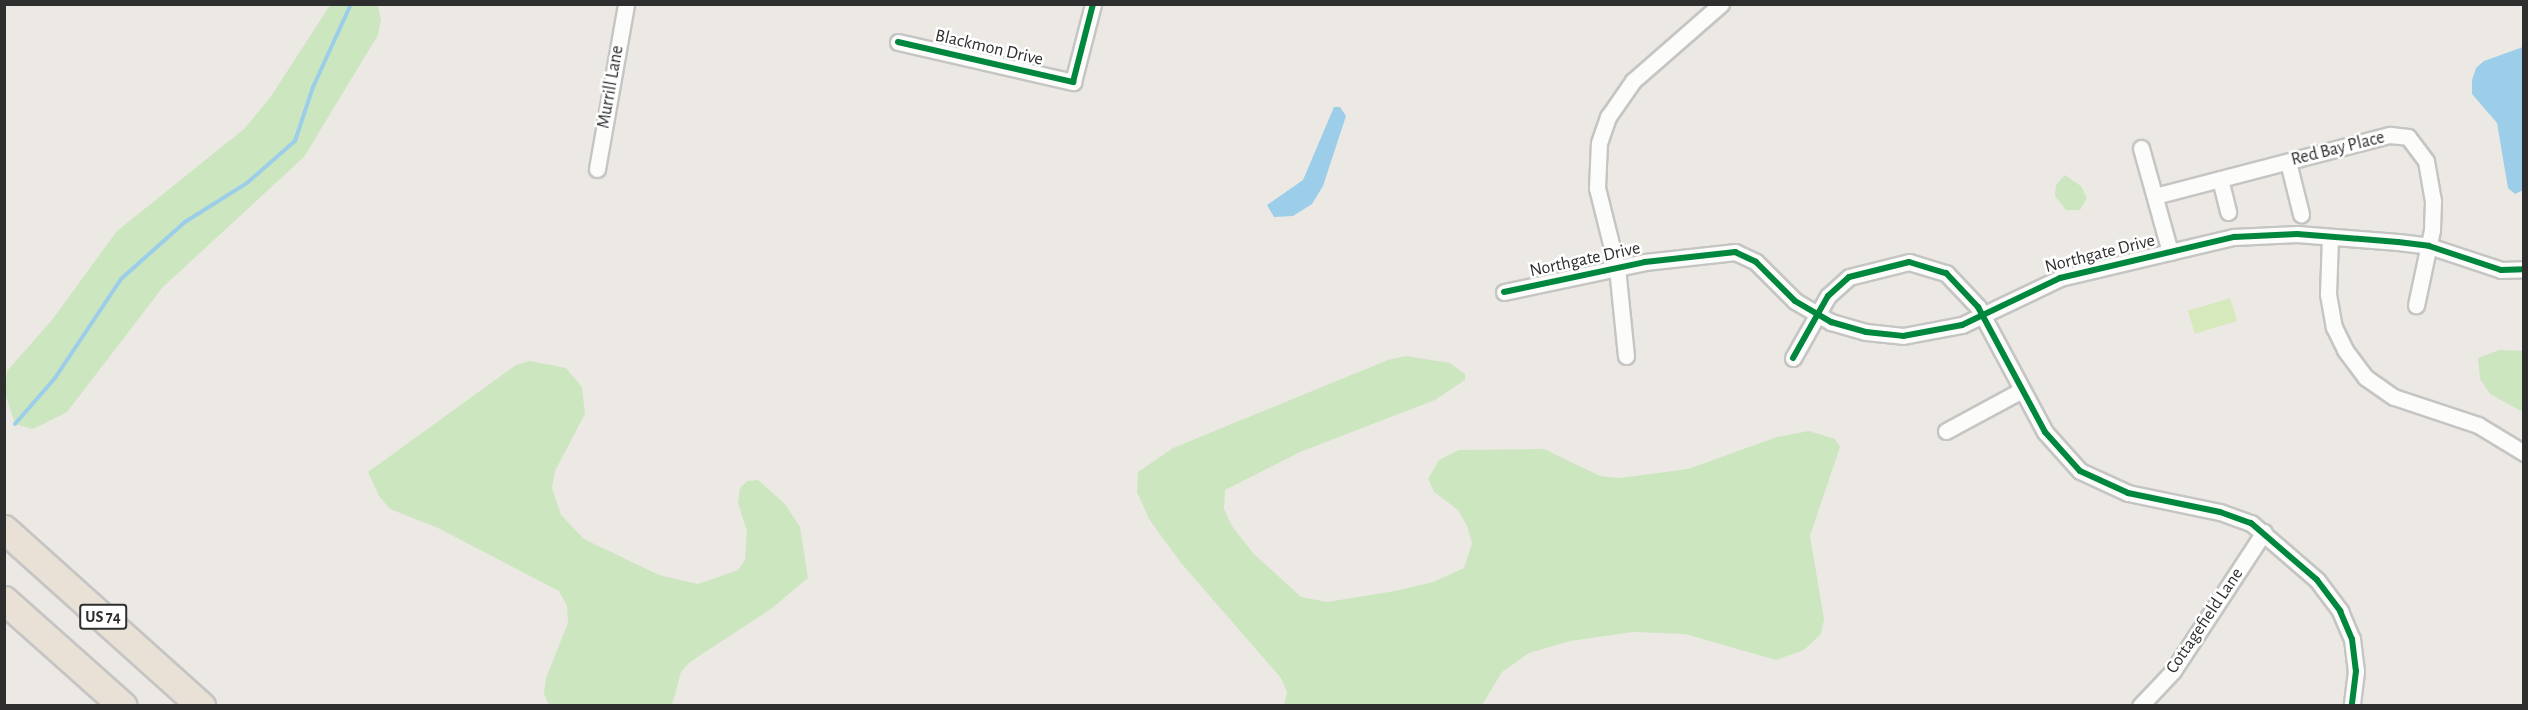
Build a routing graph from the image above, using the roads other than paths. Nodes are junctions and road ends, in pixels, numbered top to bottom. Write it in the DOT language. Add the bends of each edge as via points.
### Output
graph roads {
  1 [pos="626,4"];
  2 [pos="1093,4"];
  3 [pos="1721,4"];
  4 [pos="898,42"];
  5 [pos="2141,148"];
  6 [pos="2288,162"];
  7 [pos="597,169"];
  8 [pos="2220,179"];
  9 [pos="2155,196"];
  10 [pos="2228,212"];
  11 [pos="2301,214"];
  12 [pos="2330,237"];
  13 [pos="2429,246"];
  14 [pos="2170,252"];
  15 [pos="1617,268"];
  16 [pos="2523,269"];
  17 [pos="1504,292"];
  18 [pos="2416,305"];
  19 [pos="1817,315"];
  20 [pos="1983,316"];
  21 [pos="1626,356"];
  22 [pos="1793,358"];
  23 [pos="2022,390"];
  24 [pos="1946,431"];
  25 [pos="2523,453"];
  26 [pos="4,529"];
  27 [pos="2264,532"];
  28 [pos="4,600"];
  29 [pos="123,705"];
  30 [pos="201,705"];
  31 [pos="2140,705"];
  32 [pos="2352,705"];
  1 -- 7 [label="street, Murrill Lane"];
  2 -- 4 [label="street, Blackmon Drive" via="1073,82"];
  3 -- 15 [label="street" via="1633,81 1608,117 1599,143 1597,188"];
  5 -- 9 [label="street"];
  6 -- 8 [label="street, Red Bay Place"];
  6 -- 11 [label="street"];
  6 -- 13 [label="street, Red Bay Place" via="2390,135 2408,137 2421,151 2431,180 2434,213"];
  8 -- 9 [label="street, Red Bay Place"];
  8 -- 10 [label="street"];
  9 -- 14 [label="street"];
  12 -- 13 [label="street, Northgate Drive"];
  12 -- 14 [label="street, Northgate Drive" via="2256,235"];
  12 -- 25 [label="street" via="2328,294 2334,327 2345,351 2365,377 2394,398 2478,426"];
  13 -- 16 [label="street, Northgate Drive" via="2501,270"];
  13 -- 18 [label="street, Red Bay Place"];
  14 -- 20 [label="street, Northgate Drive" via="2046,282"];
  15 -- 17 [label="street, Northgate Drive"];
  15 -- 19 [label="street, Northgate Drive" via="1735,252 1756,262 1783,292"];
  15 -- 21 [label="street"];
  19 -- 20 [label="street, Northgate Drive" via="1848,328 1903,336 1943,331"];
  19 -- 20 [label="street" via="1828,296 1849,277 1909,262 1935,267 1954,279"];
  19 -- 22 [label="street"];
  20 -- 23 [label="street"];
  23 -- 24 [label="street"];
  23 -- 27 [label="street" via="2055,446 2095,481 2128,493 2220,512"];
  26 -- 30 [label="highway, US 74"];
  27 -- 31 [label="street, Cottagefield Lane" via="2173,671"];
  27 -- 32 [label="street" via="2317,580 2343,618 2355,656"];
  28 -- 29 [label="highway"];
}
